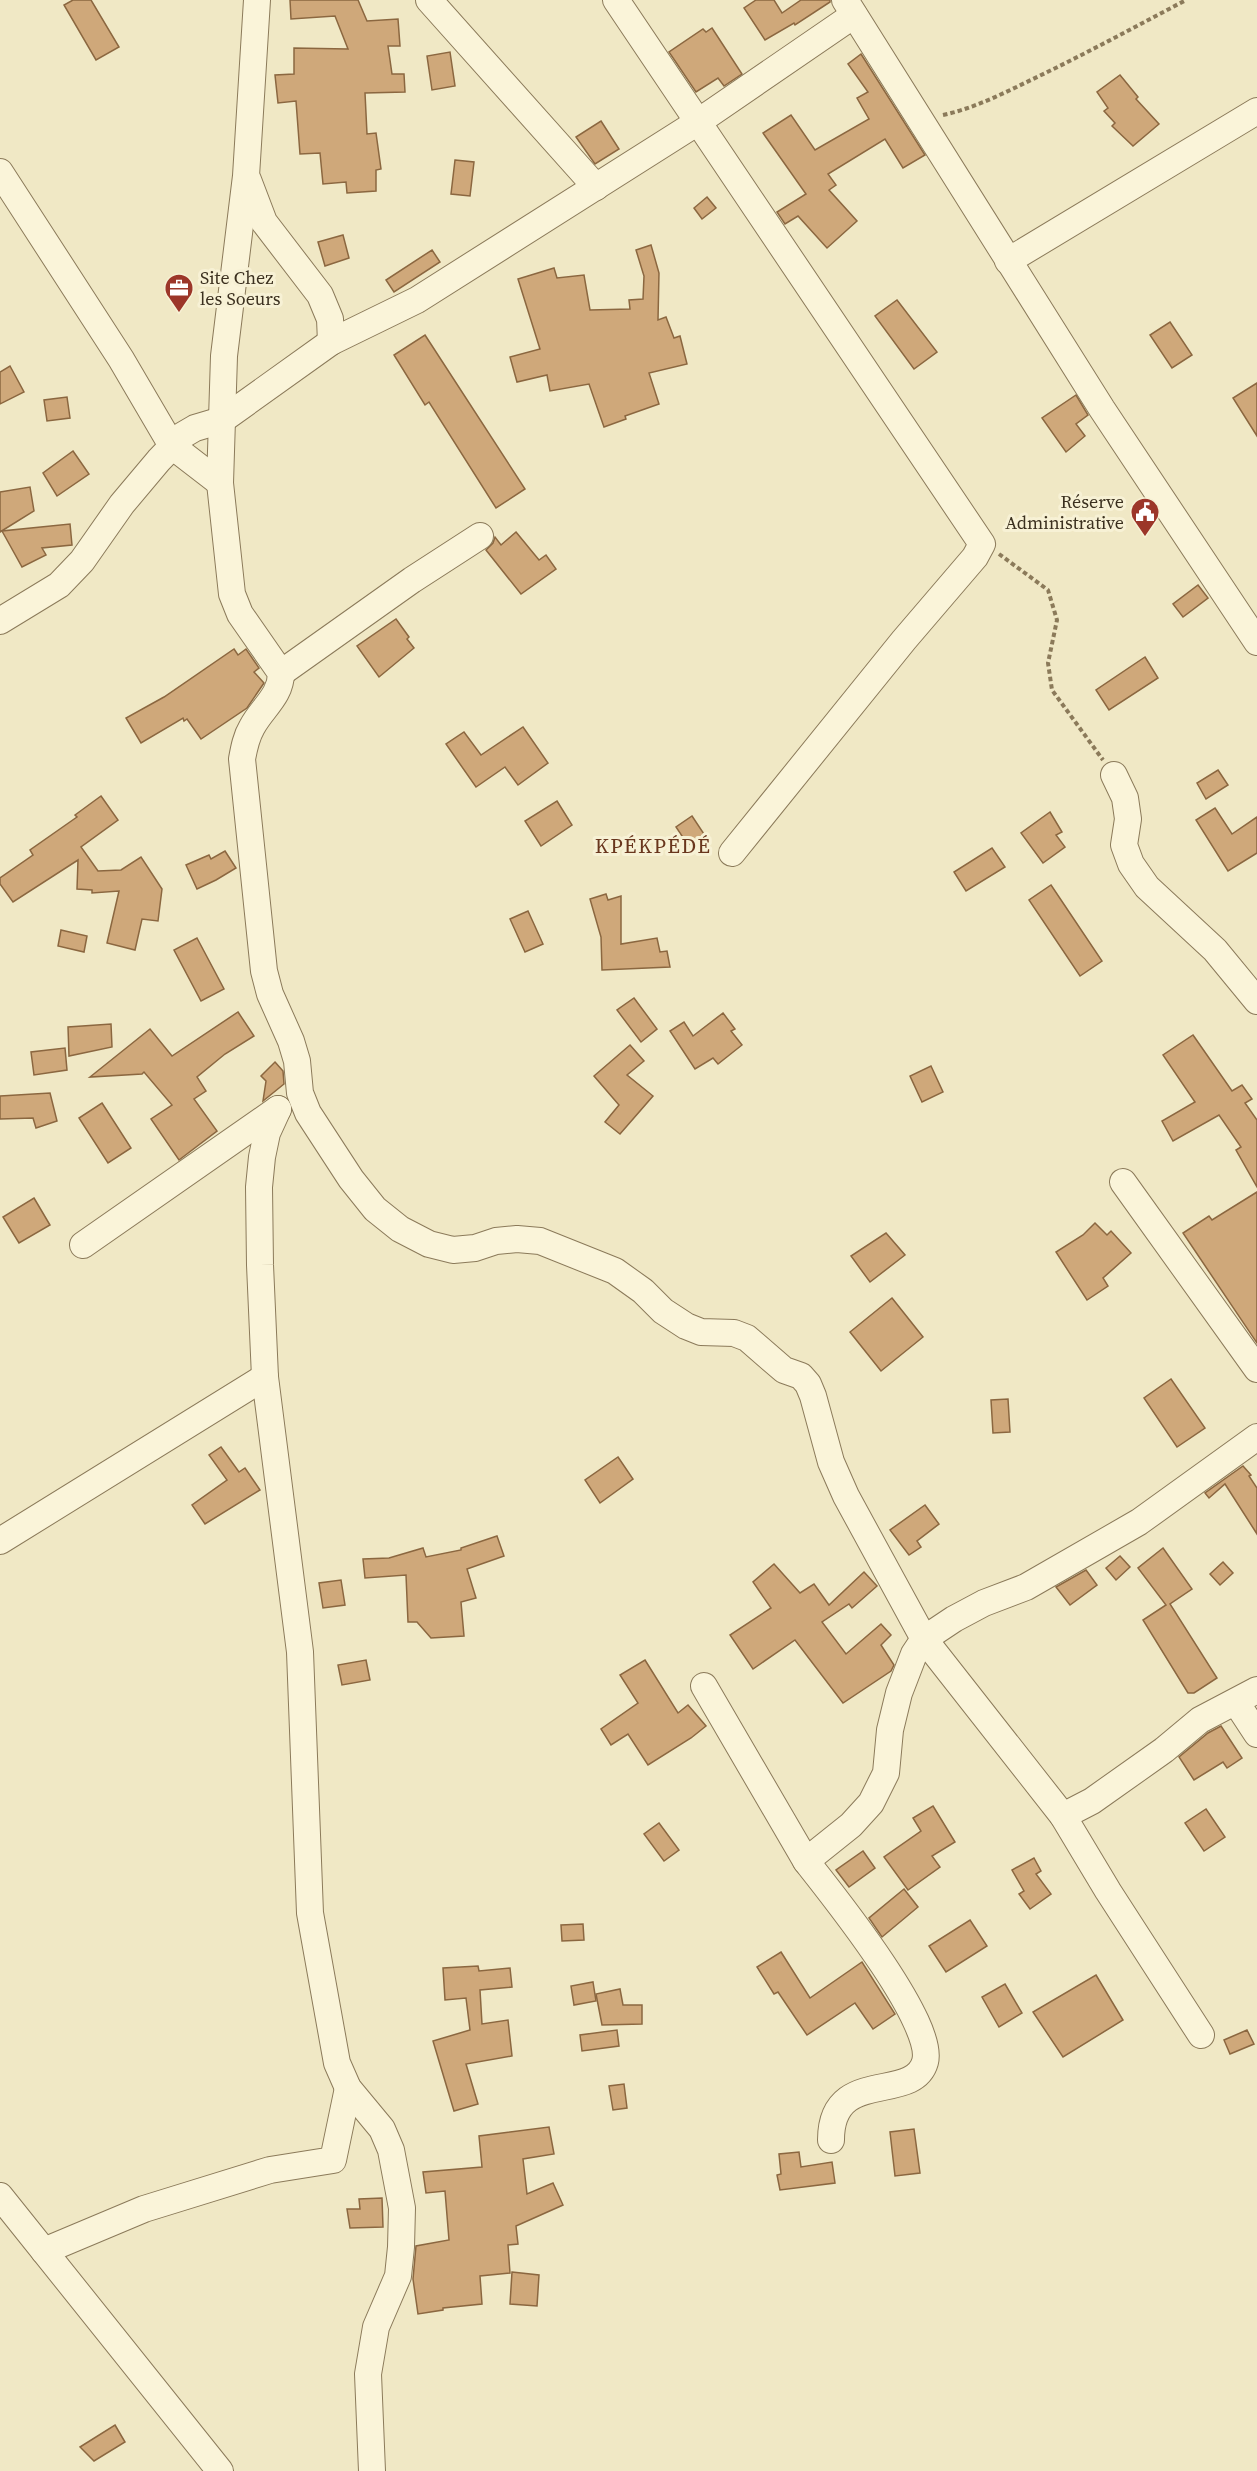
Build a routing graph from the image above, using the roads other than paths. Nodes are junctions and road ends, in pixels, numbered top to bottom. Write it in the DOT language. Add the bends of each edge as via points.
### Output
graph roads {
  1 [pos="257,0"];
  2 [pos="429,0"];
  3 [pos="616,0"];
  4 [pos="850,8"];
  5 [pos="1257,111"];
  6 [pos="698,122"];
  7 [pos="0,172"];
  8 [pos="246,176"];
  9 [pos="596,187"];
  10 [pos="1008,261"];
  11 [pos="331,342"];
  12 [pos="222,420"];
  13 [pos="172,446"];
  14 [pos="220,483"];
  15 [pos="480,536"];
  16 [pos="0,621"];
  17 [pos="1257,642"];
  18 [pos="280,673"];
  19 [pos="1114,775"];
  20 [pos="732,853"];
  21 [pos="1257,1001"];
  22 [pos="300,1094"];
  23 [pos="278,1109"];
  24 [pos="1123,1182"];
  25 [pos="83,1245"];
  26 [pos="1257,1369"];
  27 [pos="265,1377"];
  28 [pos="1257,1437"];
  29 [pos="0,1541"];
  30 [pos="924,1639"];
  31 [pos="704,1686"];
  32 [pos="1247,1696"];
  33 [pos="1257,1734"];
  34 [pos="1063,1816"];
  35 [pos="806,1861"];
  36 [pos="1201,2035"];
  37 [pos="348,2088"];
  38 [pos="831,2140"];
  39 [pos="0,2196"];
  40 [pos="44,2251"];
  41 [pos="220,2471"];
  42 [pos="372,2471"];
  1 -- 8 [label="street"];
  2 -- 9 [label="street"];
  3 -- 6 [label="street"];
  4 -- 6 [label="street"];
  4 -- 10 [label="street"];
  5 -- 10 [label="street"];
  6 -- 9 [label="street"];
  6 -- 20 [label="street" via="982,544"];
  7 -- 13 [label="street" via="121,359"];
  8 -- 11 [label="street" via="264,222 320,295 330,319"];
  8 -- 12 [label="street" via="224,356"];
  9 -- 11 [label="street" via="417,300"];
  10 -- 17 [label="street"];
  11 -- 12 [label="street"];
  12 -- 13 [label="street" via="195,428"];
  12 -- 14 [label="street"];
  13 -- 14 [label="street"];
  13 -- 16 [label="street" via="122,504 82,561 58,585"];
  14 -- 18 [label="street" via="232,594 240,614"];
  15 -- 18 [label="street"];
  18 -- 22 [label="street" via="278,692 252,726 242,759 264,971 297,1061"];
  19 -- 21 [label="street" via="1125,798 1128,819 1124,845 1131,864 1147,887 1215,950"];
  22 -- 23 [label="street"];
  22 -- 30 [label="street" via="351,1179 375,1209 400,1229 429,1244 453,1250 496,1241 540,1241 615,1271 686,1326 701,1332 734,1332 747,1338 784,1370 801,1376 813,1396 831,1462 846,1496"];
  23 -- 25 [label="street"];
  23 -- 27 [label="street" via="267,1132 259,1187"];
  24 -- 26 [label="street"];
  27 -- 29 [label="street"];
  27 -- 37 [label="street" via="300,1652 310,1913 337,2064"];
  28 -- 30 [label="street" via="1139,1522 1026,1587 954,1619"];
  30 -- 34 [label="street"];
  30 -- 35 [label="street" via="899,1693 886,1773 872,1803"];
  31 -- 35 [label="street"];
  32 -- 33 [label="street"];
  32 -- 34 [label="street" via="1200,1720 1092,1801"];
  34 -- 36 [label="street"];
  35 -- 38 [label="street" via="857,1926 903,1999 926,2045 926,2060 910,2081 880,2086 844,2102 831,2124"];
  37 -- 40 [label="street" via="333,2160 270,2170 144,2209"];
  37 -- 42 [label="street" via="382,2129 391,2150 402,2208 398,2276 376,2328 368,2374"];
  39 -- 40 [label="street"];
  40 -- 41 [label="street"];
}
